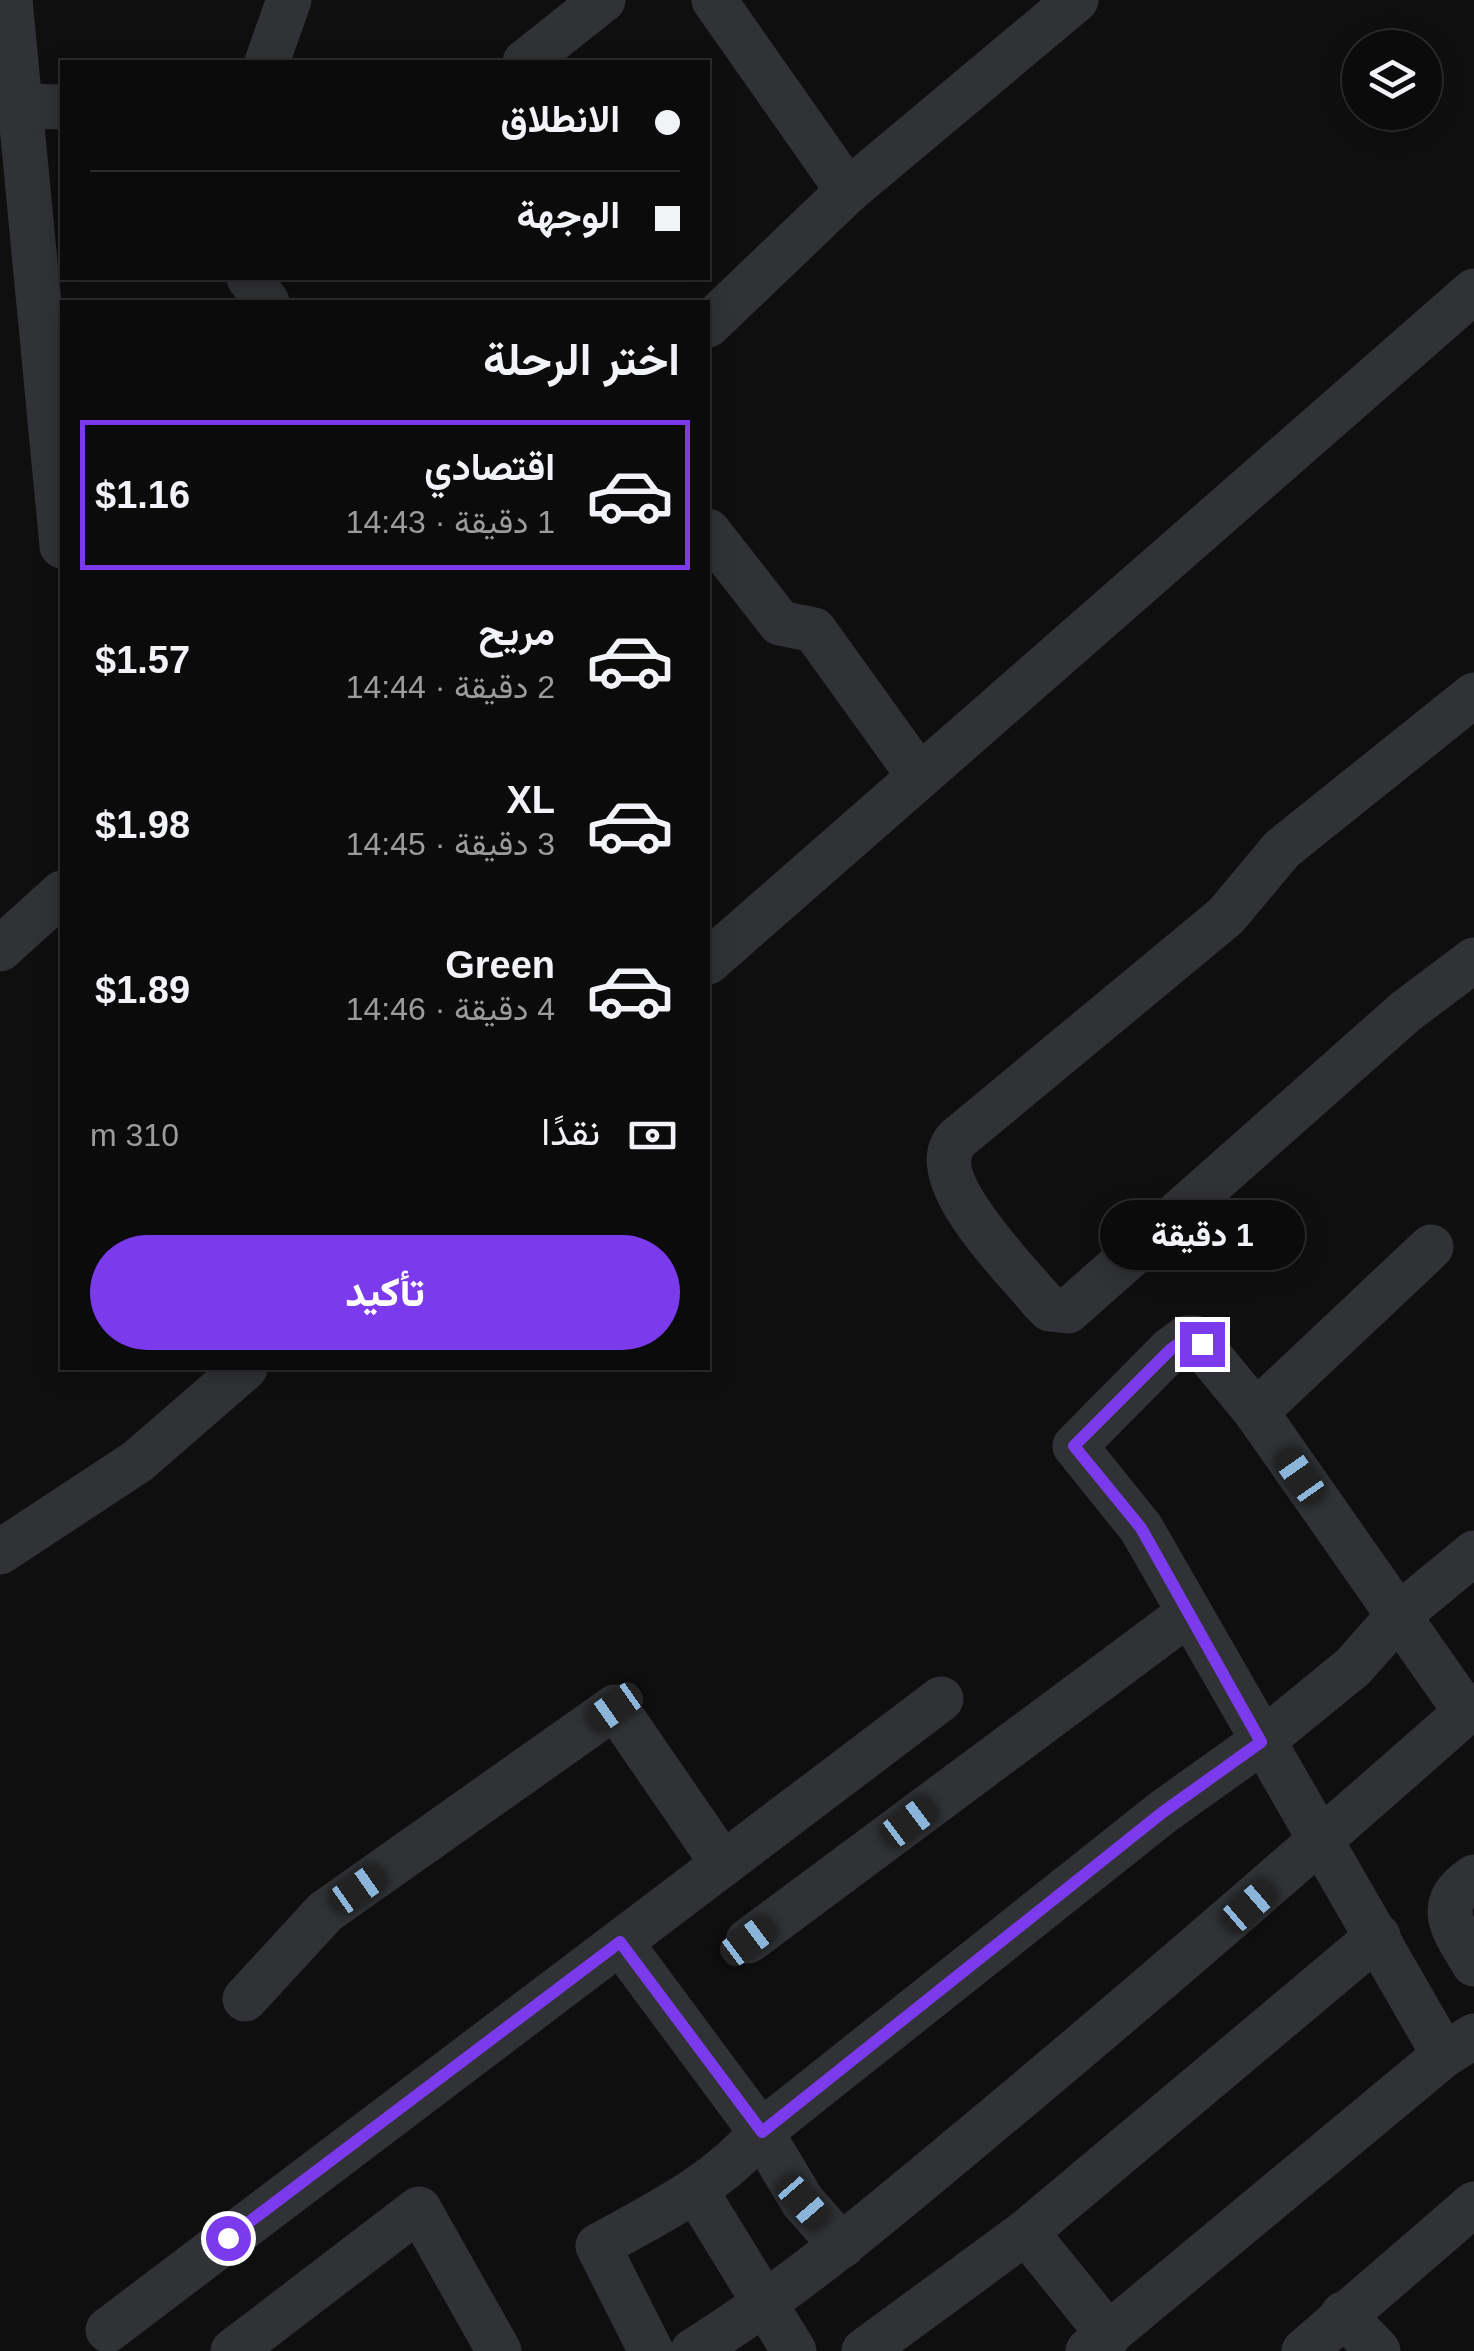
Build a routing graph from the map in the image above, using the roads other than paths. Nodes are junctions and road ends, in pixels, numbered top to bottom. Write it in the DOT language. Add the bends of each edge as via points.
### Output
graph roads {
  1 [pos="10,0"];
  2 [pos="289,0"];
  3 [pos="603,0"];
  4 [pos="714,0"];
  5 [pos="1076,0"];
  6 [pos="268,60"];
  7 [pos="528,60"];
  8 [pos="41,106"];
  9 [pos="848,191"];
  10 [pos="31,215"];
  11 [pos="1474,292"];
  12 [pos="710,324"];
  13 [pos="60,525"];
  14 [pos="710,534"];
  15 [pos="1474,695"];
  16 [pos="919,776"];
  17 [pos="60,894"];
  18 [pos="0,949"];
  19 [pos="710,960"];
  20 [pos="1474,960"];
  21 [pos="1431,1247"];
  22 [pos="244,1370"];
  23 [pos="1256,1412"];
  24 [pos="0,1552"];
  25 [pos="1474,1553"];
  26 [pos="1189,1612"];
  27 [pos="1399,1614"];
  28 [pos="940,1699"];
  29 [pos="1470,1708"];
  30 [pos="1261,1742"];
  31 [pos="1322,1843"];
  32 [pos="723,1864"];
  33 [pos="1474,1877"];
  34 [pos="1378,1936"];
  35 [pos="748,1941"];
  36 [pos="620,1942"];
  37 [pos="1474,1964"];
  38 [pos="246,1999"];
  39 [pos="1459,2046"];
  40 [pos="762,2132"];
  41 [pos="696,2191"];
  42 [pos="1468,2223"];
  43 [pos="1026,2232"];
  44 [pos="842,2246"];
  45 [pos="764,2307"];
  46 [pos="1343,2314"];
  47 [pos="108,2330"];
  48 [pos="1098,2343"];
  49 [pos="233,2351"];
  50 [pos="499,2351"];
  51 [pos="651,2351"];
  52 [pos="694,2351"];
  53 [pos="794,2351"];
  54 [pos="864,2351"];
  55 [pos="1304,2351"];
  56 [pos="1378,2351"];
  1 -- 8 [label="street"];
  2 -- 6 [label="street"];
  3 -- 7 [label="street"];
  4 -- 9 [label="street"];
  5 -- 9 [label="street"];
  8 -- 10 [label="street"];
  9 -- 12 [label="street"];
  10 -- 13 [label="street"];
  11 -- 16 [label="street"];
  14 -- 16 [label="street" via="780,623 814,630"];
  15 -- 20 [label="street" via="1282,848 1226,916 957,1138 945,1161 948,1175 1042,1302 1068,1310 1405,1012"];
  16 -- 19 [label="street"];
  17 -- 18 [label="street"];
  21 -- 23 [label="street"];
  22 -- 24 [label="street" via="138,1461"];
  23 -- 26 [label="street" via="1202,1344 1186,1338 1074,1446 1141,1528"];
  23 -- 27 [label="street"];
  25 -- 27 [label="street"];
  26 -- 30 [label="street"];
  26 -- 35 [label="street"];
  27 -- 29 [label="street"];
  27 -- 30 [label="street" via="1354,1667"];
  28 -- 32 [label="street"];
  29 -- 31 [label="street"];
  30 -- 31 [label="street"];
  30 -- 40 [label="street" via="1163,1812"];
  31 -- 34 [label="street"];
  31 -- 44 [label="street"];
  32 -- 36 [label="street"];
  32 -- 38 [label="street" via="615,1707 325,1912"];
  33 -- 37 [label="street" via="1458,1888 1449,1912"];
  34 -- 39 [label="street"];
  34 -- 43 [label="street"];
  36 -- 40 [label="street"];
  36 -- 47 [label="street"];
  39 -- 48 [label="street"];
  40 -- 41 [label="street"];
  40 -- 44 [label="street" via="803,2202"];
  41 -- 45 [label="street"];
  41 -- 51 [label="street" via="598,2246"];
  42 -- 46 [label="street"];
  43 -- 48 [label="street"];
  43 -- 54 [label="street"];
  44 -- 45 [label="street"];
  45 -- 52 [label="street"];
  45 -- 53 [label="street"];
  46 -- 55 [label="street"];
  46 -- 56 [label="street"];
  49 -- 50 [label="street" via="420,2209"];
}
